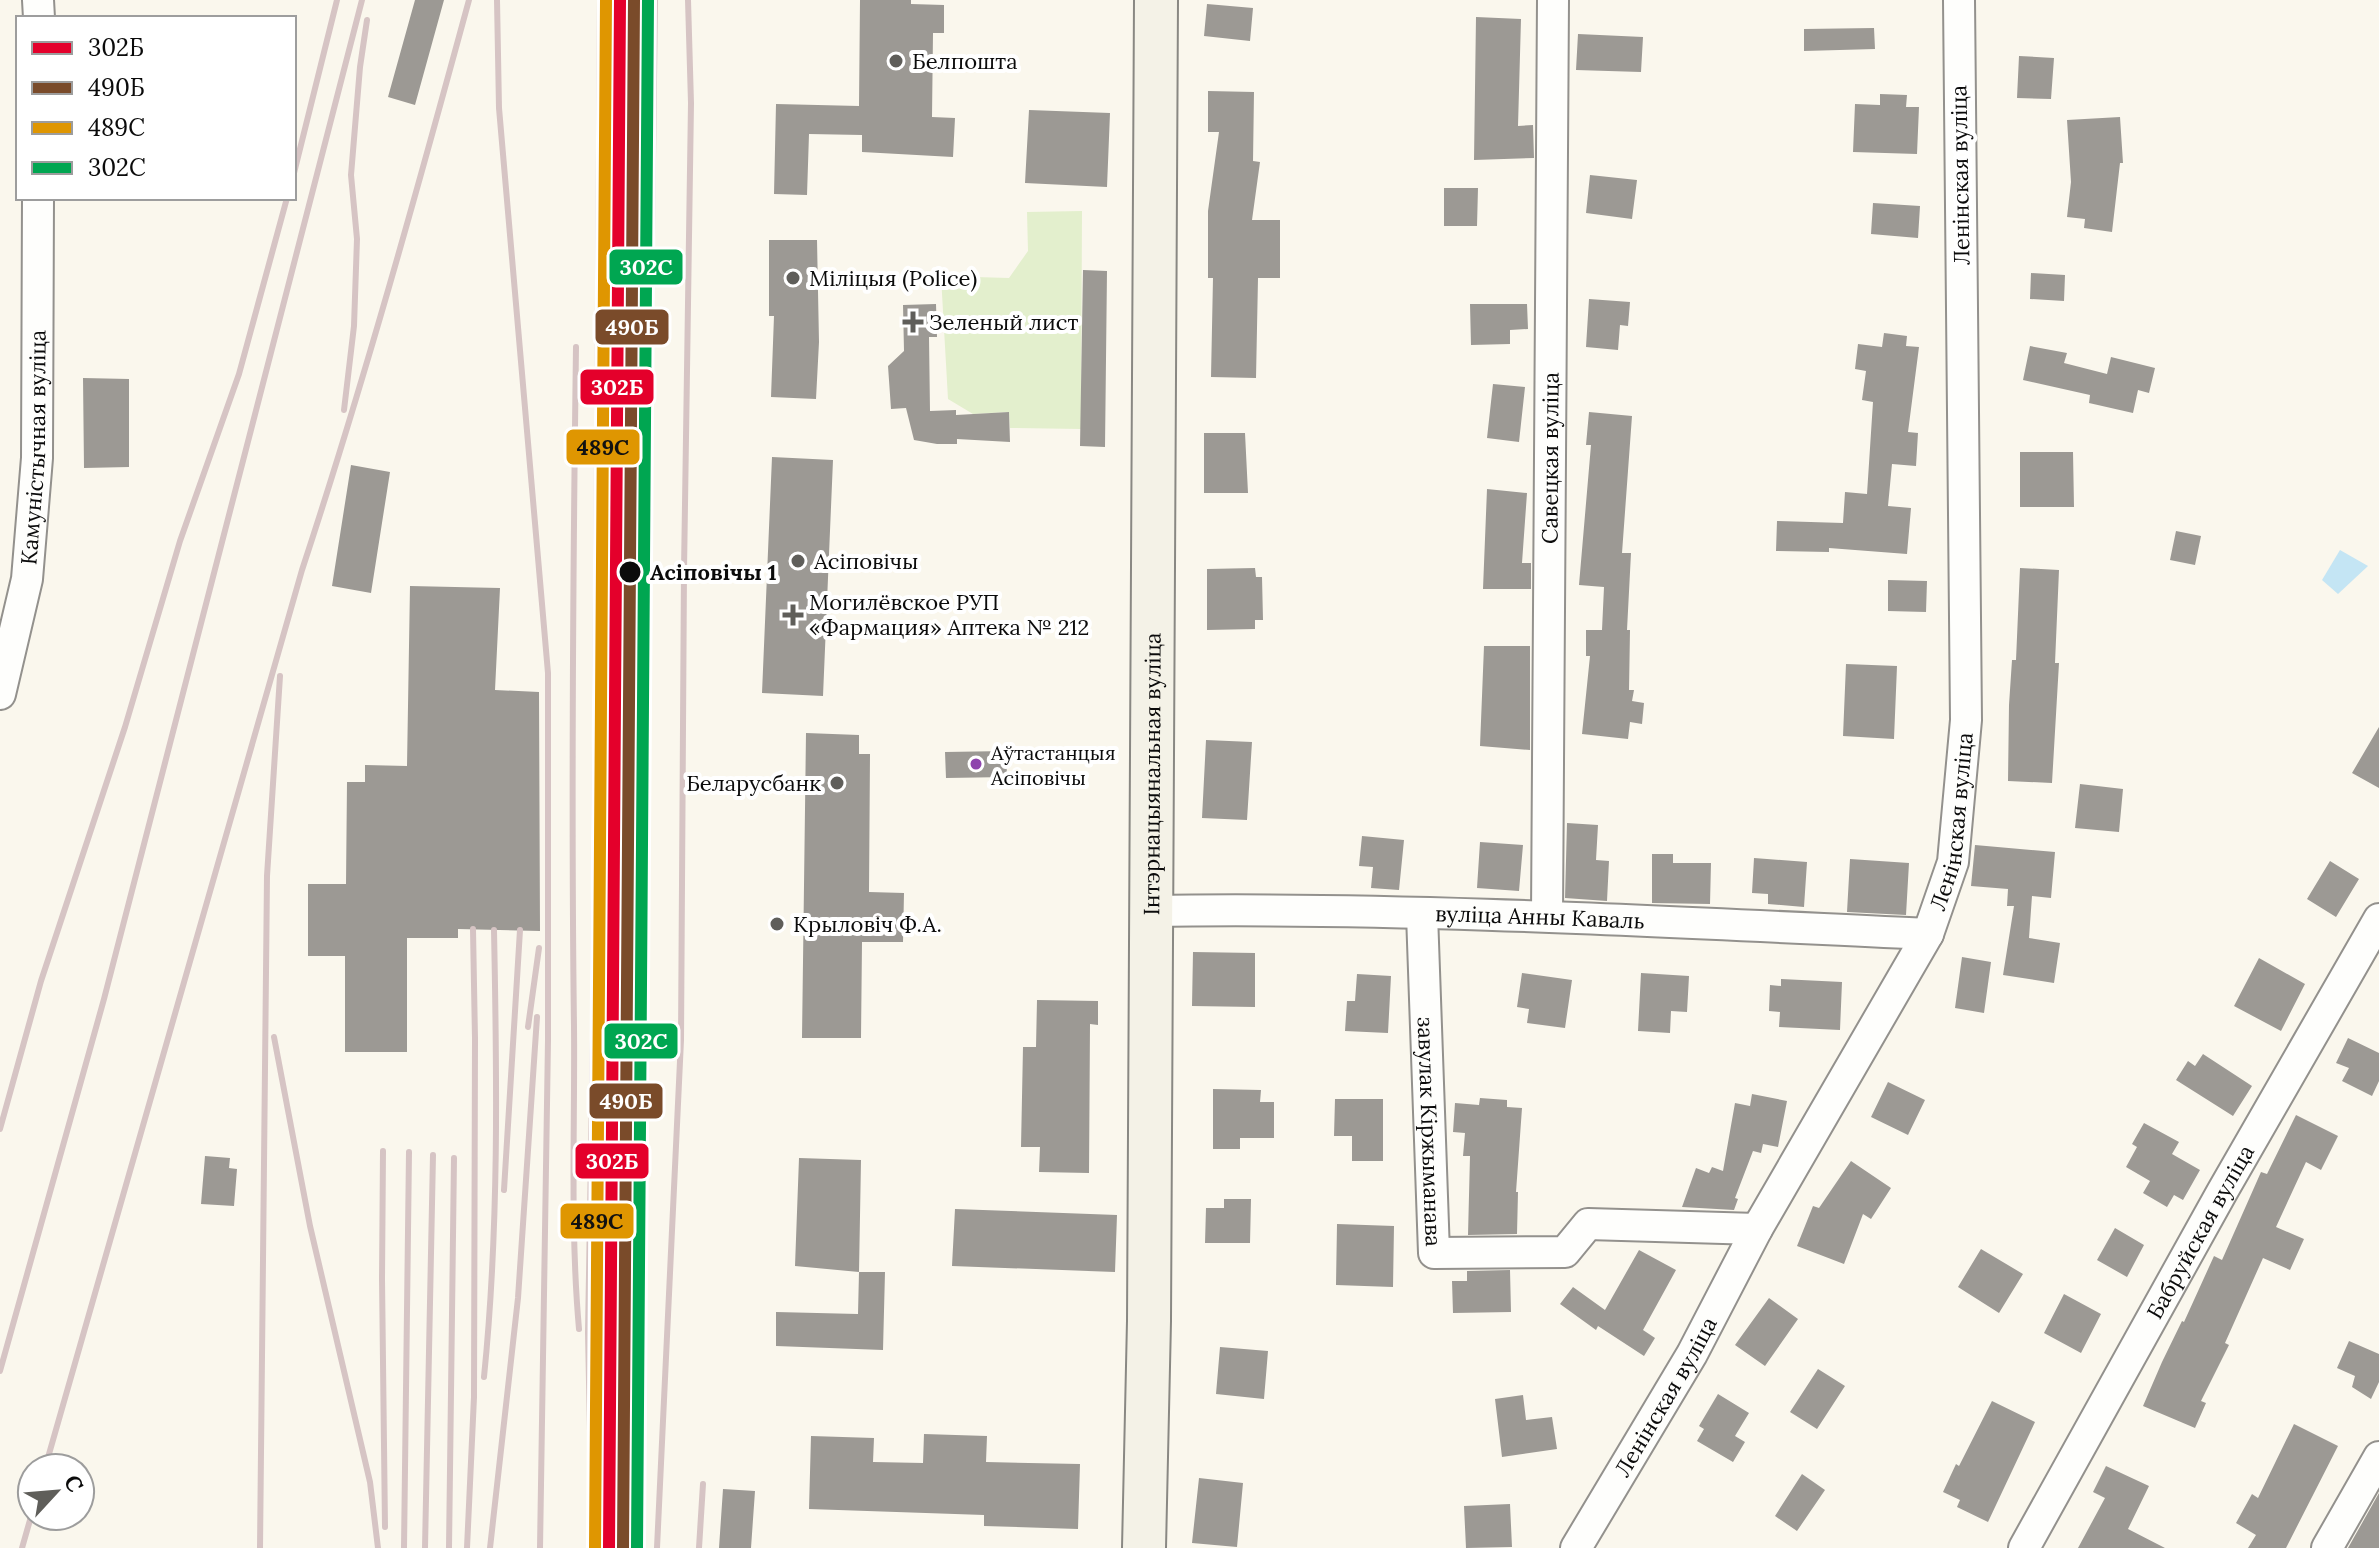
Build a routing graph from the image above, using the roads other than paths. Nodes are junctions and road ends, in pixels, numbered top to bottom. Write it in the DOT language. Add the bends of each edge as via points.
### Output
graph roads {
  1 [pos="1156,0"];
  2 [pos="1553,0"];
  3 [pos="1959,0"];
  4 [pos="38,200"];
  5 [pos="0,694"];
  6 [pos="1150,911"];
  7 [pos="1422,914"];
  8 [pos="1547,916"];
  9 [pos="2379,919"];
  10 [pos="1928,934"];
  11 [pos="1757,1229"];
  12 [pos="2379,1457"];
  13 [pos="1144,1548"];
  14 [pos="1576,1548"];
  15 [pos="2024,1548"];
  16 [pos="2327,1548"];
  1 -- 6 [label="street, Інтэрнацыянальная вуліца"];
  2 -- 8 [label="street, Савецкая вуліца"];
  3 -- 10 [label="street, Ленінская вуліца" via="1966,720 1953,862"];
  4 -- 5 [label="street, Камуністычная вуліца" via="36,474 27,579"];
  6 -- 7 [label="street, вуліца Анны Каваль"];
  6 -- 13 [label="street, Інтэрнацыянальная вуліца"];
  7 -- 8 [label="street, вуліца Анны Каваль"];
  7 -- 11 [label="street, завулак Кіржыманава" via="1434,1253 1565,1252 1588,1224"];
  8 -- 10 [label="street, вуліца Анны Каваль"];
  9 -- 15 [label="street, Бабруйская вуліца"];
  10 -- 11 [label="street, Ленінская вуліца"];
  11 -- 14 [label="street, Ленінская вуліца" via="1692,1354"];
  12 -- 16 [label="street"];
}
